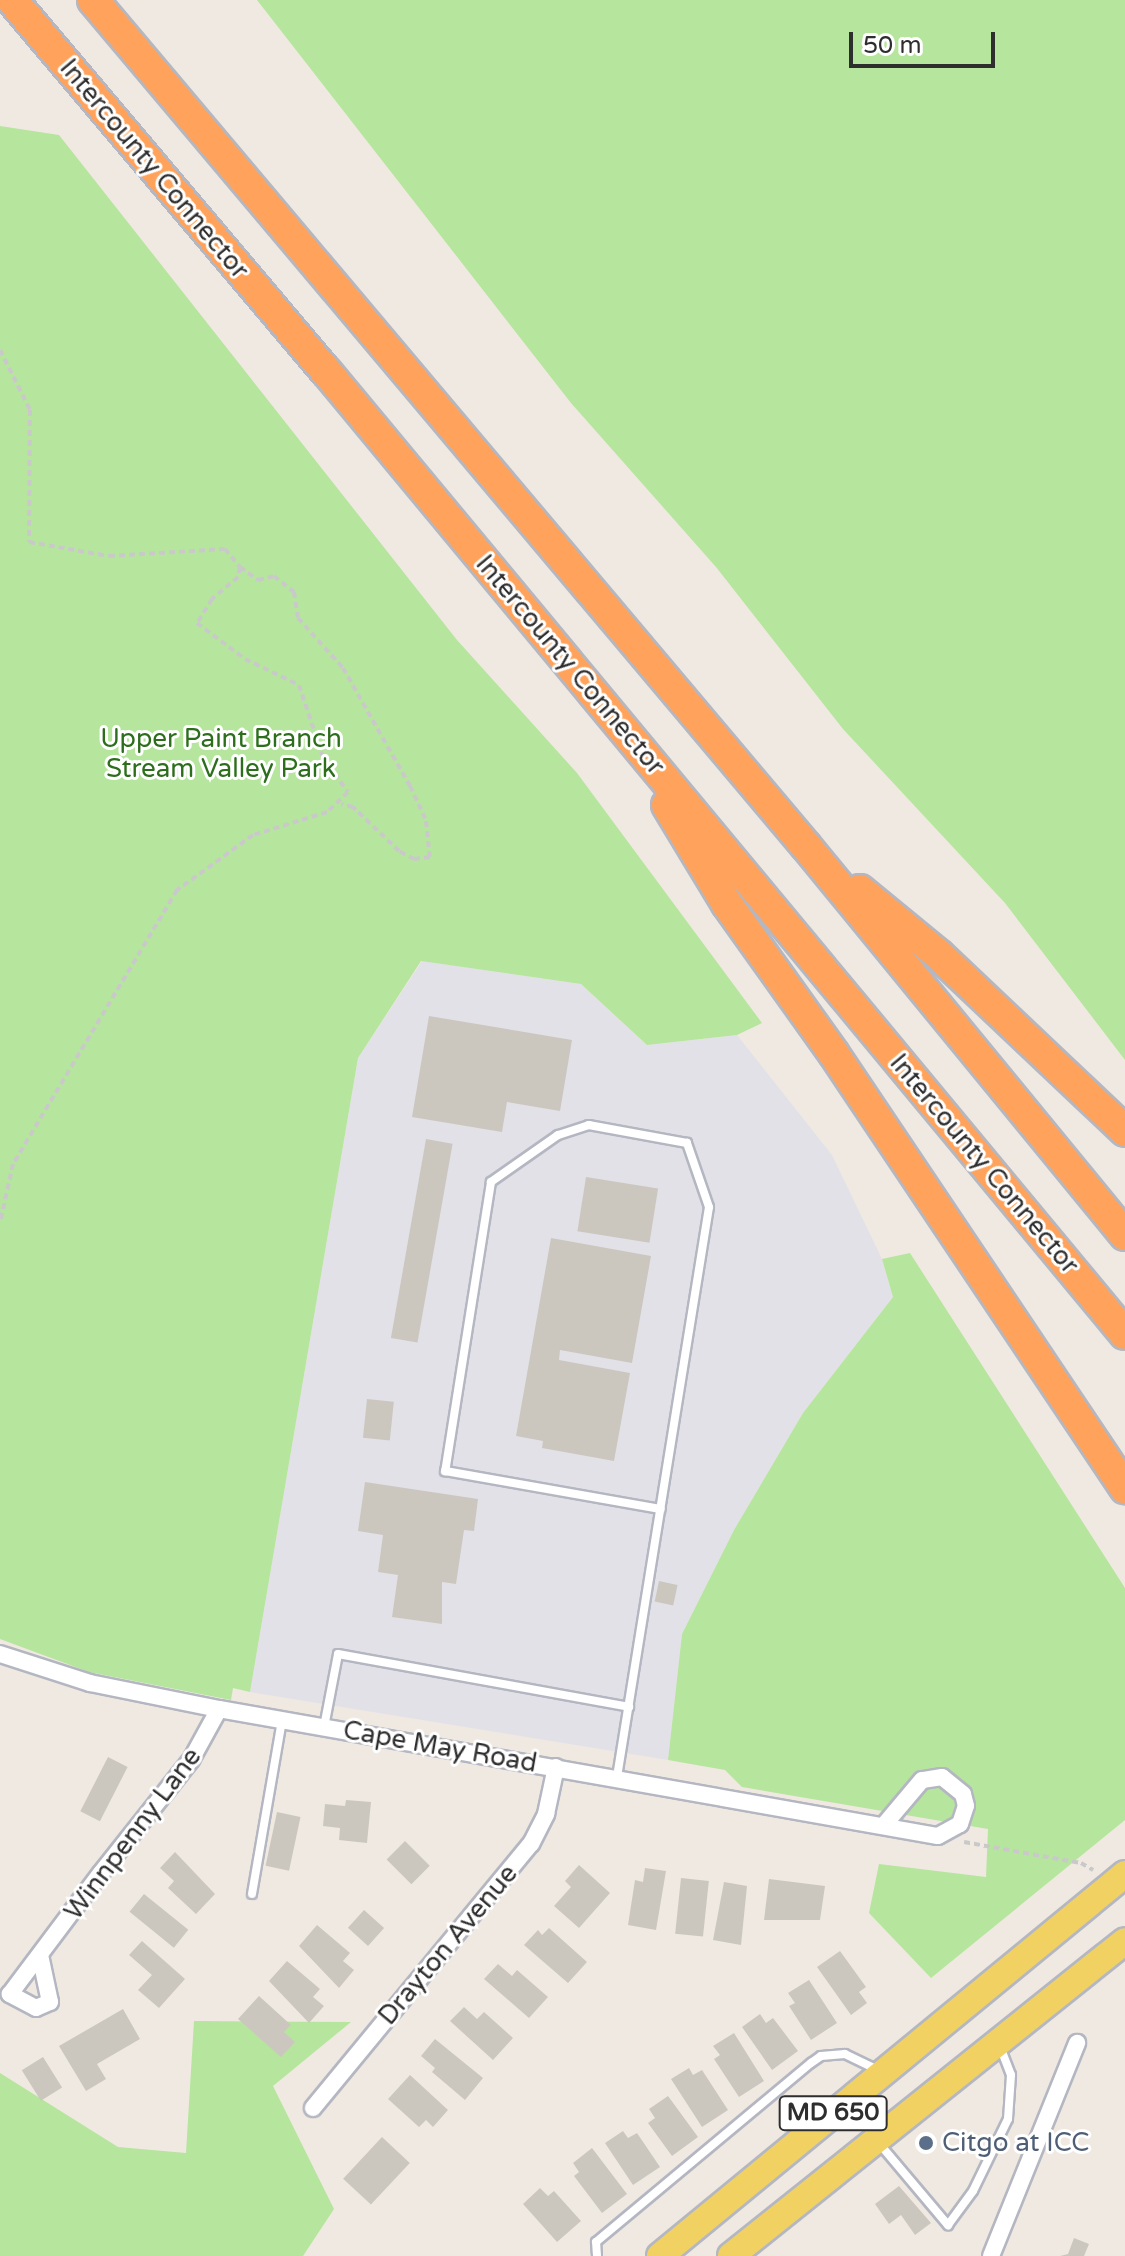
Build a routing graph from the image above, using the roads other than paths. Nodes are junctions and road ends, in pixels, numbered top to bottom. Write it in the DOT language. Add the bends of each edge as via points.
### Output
graph roads {
  1 [pos="12,0"];
  2 [pos="99,8"];
  3 [pos="612,716"];
  4 [pos="806,846"];
  5 [pos="1125,1131"];
  6 [pos="1125,1235"];
  7 [pos="1125,1334"];
  8 [pos="1125,1488"];
  9 [pos="661,1509"];
  10 [pos="0,1654"];
  11 [pos="629,1707"];
  12 [pos="219,1709"];
  13 [pos="282,1720"];
  14 [pos="324,1727"];
  15 [pos="556,1767"];
  16 [pos="617,1777"];
  17 [pos="884,1825"];
  18 [pos="1125,1874"];
  19 [pos="252,1894"];
  20 [pos="1125,1941"];
  21 [pos="40,1955"];
  22 [pos="998,2042"];
  23 [pos="1077,2043"];
  24 [pos="882,2073"];
  25 [pos="313,2108"];
  26 [pos="876,2139"];
  27 [pos="597,2256"];
  28 [pos="660,2256"];
  29 [pos="731,2256"];
  30 [pos="991,2256"];
  1 -- 3 [label="highway, Intercounty Connector"];
  2 -- 4 [label="highway"];
  3 -- 7 [label="highway, Intercounty Connector"];
  3 -- 8 [label="highway" via="727,904"];
  4 -- 5 [label="highway" via="939,955"];
  4 -- 6 [label="highway"];
  9 -- 9 [label="lane" via="445,1471 491,1182 558,1135 589,1125 687,1143 709,1207"];
  9 -- 11 [label="lane"];
  10 -- 12 [label="street, Cape May Road" via="90,1683"];
  11 -- 14 [label="lane" via="338,1654"];
  11 -- 16 [label="lane"];
  12 -- 13 [label="street, Cape May Road"];
  12 -- 21 [label="street, Winnpenny Lane" via="191,1760"];
  13 -- 14 [label="street, Cape May Road"];
  13 -- 19 [label="lane"];
  14 -- 15 [label="street, Cape May Road"];
  15 -- 16 [label="street, Cape May Road"];
  15 -- 25 [label="street, Drayton Avenue" via="546,1814 531,1844"];
  16 -- 17 [label="street, Cape May Road"];
  17 -- 17 [label="street, Cape May Road" via="922,1780 942,1777 955,1783 966,1806 960,1824 938,1836"];
  18 -- 24 [label="main road, MD 650"];
  20 -- 22 [label="main road, MD 650"];
  22 -- 26 [label="main road, MD 650"];
  22 -- 26 [label="lane" via="1011,2075 1008,2119 973,2191 948,2225"];
  23 -- 30 [label="street"];
  24 -- 27 [label="lane" via="845,2054 811,2063 596,2242"];
  24 -- 28 [label="main road, MD 650"];
  26 -- 29 [label="main road, MD 650"];
}
